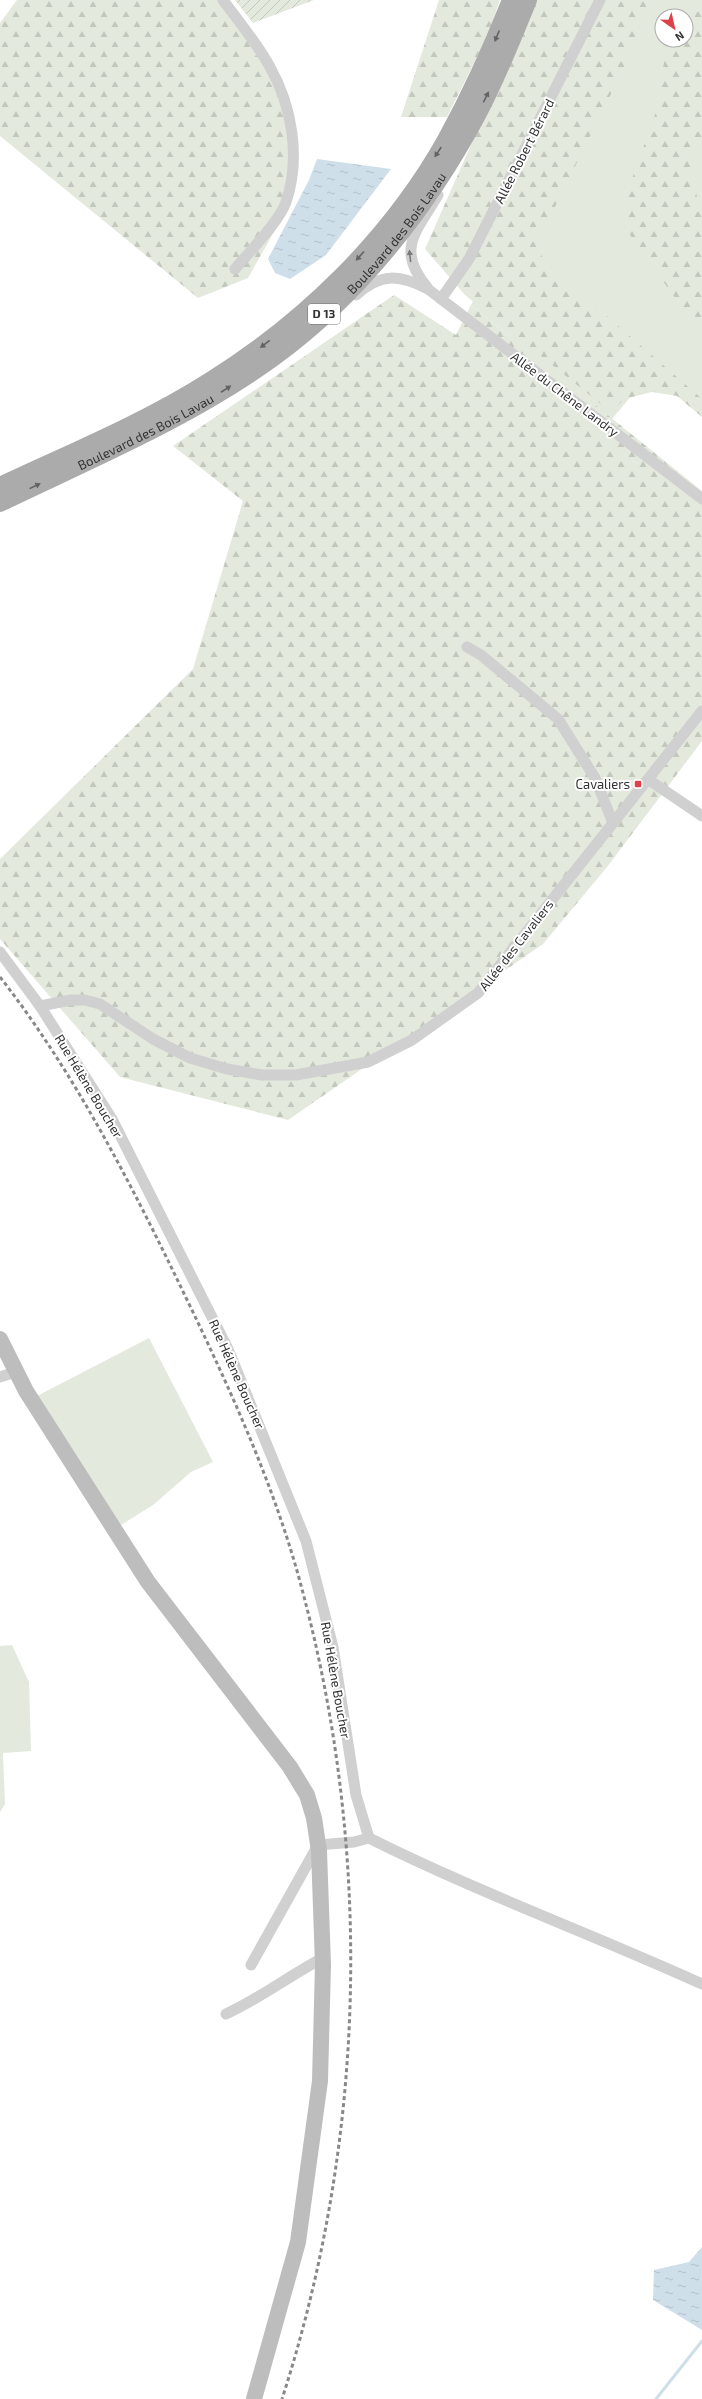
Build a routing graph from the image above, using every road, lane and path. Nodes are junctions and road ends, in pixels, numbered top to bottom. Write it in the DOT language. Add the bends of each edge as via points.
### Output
graph roads {
  1 [pos="223,0"];
  2 [pos="511,0"];
  3 [pos="528,0"];
  4 [pos="600,0"];
  5 [pos="477,115"];
  6 [pos="235,269"];
  7 [pos="428,289"];
  8 [pos="441,299"];
  9 [pos="296,340"];
  10 [pos="0,486"];
  11 [pos="702,499"];
  12 [pos="0,503"];
  13 [pos="467,647"];
  14 [pos="702,711"];
  15 [pos="647,781"];
  16 [pos="702,816"];
  17 [pos="613,823"];
  18 [pos="0,952"];
  19 [pos="40,1006"];
  20 [pos="0,1339"];
  21 [pos="15,1372"];
  22 [pos="0,1377"];
  23 [pos="368,1838"];
  24 [pos="318,1845"];
  25 [pos="323,1958"];
  26 [pos="251,1965"];
  27 [pos="702,1984"];
  28 [pos="226,2014"];
  29 [pos="254,2399"];
  1 -- 6 [label="street" via="271,67 292,130 294,164 286,202"];
  2 -- 10 [label="main road, Boulevard des Bois Lavau / D 13, one-way" via="474,87 445,141 392,218 347,271 264,346 209,382 152,414"];
  5 -- 3 [label="main road, Boulevard des Bois Lavau / D 13, one-way"];
  4 -- 8 [label="street, Allée Robert Bérard" via="469,260"];
  7 -- 5 [label="street, Allée du Chêne Landry, one-way" via="412,268 410,246 469,140"];
  5 -- 9 [label="main road, Boulevard des Bois Lavau / D 13" via="407,226 341,298"];
  7 -- 8 [label="street, Allée du Chêne Landry"];
  7 -- 9 [label="street, Allée du Chêne Landry" via="397,277 384,278 364,288 318,328"];
  8 -- 11 [label="street, Allée du Chêne Landry"];
  12 -- 9 [label="main road, Boulevard des Bois Lavau / D 13, one-way" via="189,411"];
  13 -- 17 [label="street" via="481,655 558,719 596,778"];
  14 -- 15 [label="street, Allée des Cavaliers"];
  15 -- 16 [label="street"];
  15 -- 17 [label="street, Allée des Cavaliers"];
  17 -- 19 [label="street, Allée des Cavaliers" via="478,993 412,1040 368,1062 296,1075 262,1075 227,1069 190,1058 153,1039 100,1004 71,1000"];
  18 -- 19 [label="street, Rue Hélène Boucher"];
  19 -- 23 [label="street, Rue Hélène Boucher" via="112,1119 228,1349 306,1541 333,1647 356,1796"];
  20 -- 21 [label="street"];
  21 -- 22 [label="street"];
  21 -- 24 [label="street" via="148,1582 290,1767 307,1795"];
  23 -- 24 [label="street" via="354,1842"];
  23 -- 27 [label="street" via="410,1859 621,1947"];
  24 -- 25 [label="street"];
  24 -- 26 [label="street"];
  25 -- 28 [label="street" via="294,1973 252,2002"];
  25 -- 29 [label="street" via="320,2081 298,2242"];
}
